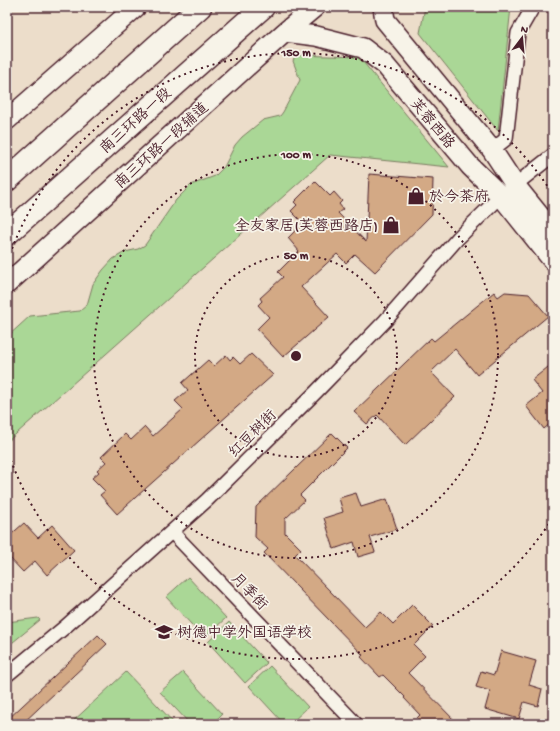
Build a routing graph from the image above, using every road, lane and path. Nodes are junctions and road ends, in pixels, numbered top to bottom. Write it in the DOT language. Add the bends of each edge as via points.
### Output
graph roads {
  1 [pos="136,7"];
  2 [pos="200,7"];
  3 [pos="263,7"];
  4 [pos="315,7"];
  5 [pos="383,7"];
  6 [pos="533,7"];
  7 [pos="285,32"];
  8 [pos="7,120"];
  9 [pos="492,150"];
  10 [pos="553,155"];
  11 [pos="9,178"];
  12 [pos="508,191"];
  13 [pos="553,232"];
  14 [pos="7,234"];
  15 [pos="553,260"];
  16 [pos="7,284"];
  17 [pos="172,532"];
  18 [pos="7,675"];
  19 [pos="356,724"];
  1 -- 8 [label="main road"];
  2 -- 11 [label="highway"];
  3 -- 14 [label="highway, 南三环路一段"];
  4 -- 7 [label="main road, 南三环路一段辅道"];
  5 -- 9 [label="main road, 芙蓉西路" via="385,20"];
  6 -- 9 [label="street" via="518,33 506,139"];
  7 -- 12 [label="main road, 芙蓉西路" via="316,36 363,48 385,65 470,166"];
  7 -- 16 [label="main road, 南三环路一段辅道"];
  9 -- 12 [label="main road, 芙蓉西路"];
  10 -- 12 [label="street, 红豆树街"];
  12 -- 13 [label="main road, 芙蓉西路"];
  12 -- 15 [label="main road, 芙蓉西路"];
  12 -- 17 [label="street, 红豆树街" via="458,238 385,321 322,387"];
  17 -- 18 [label="street, 红豆树街"];
  17 -- 19 [label="street, 月季街"];
}
